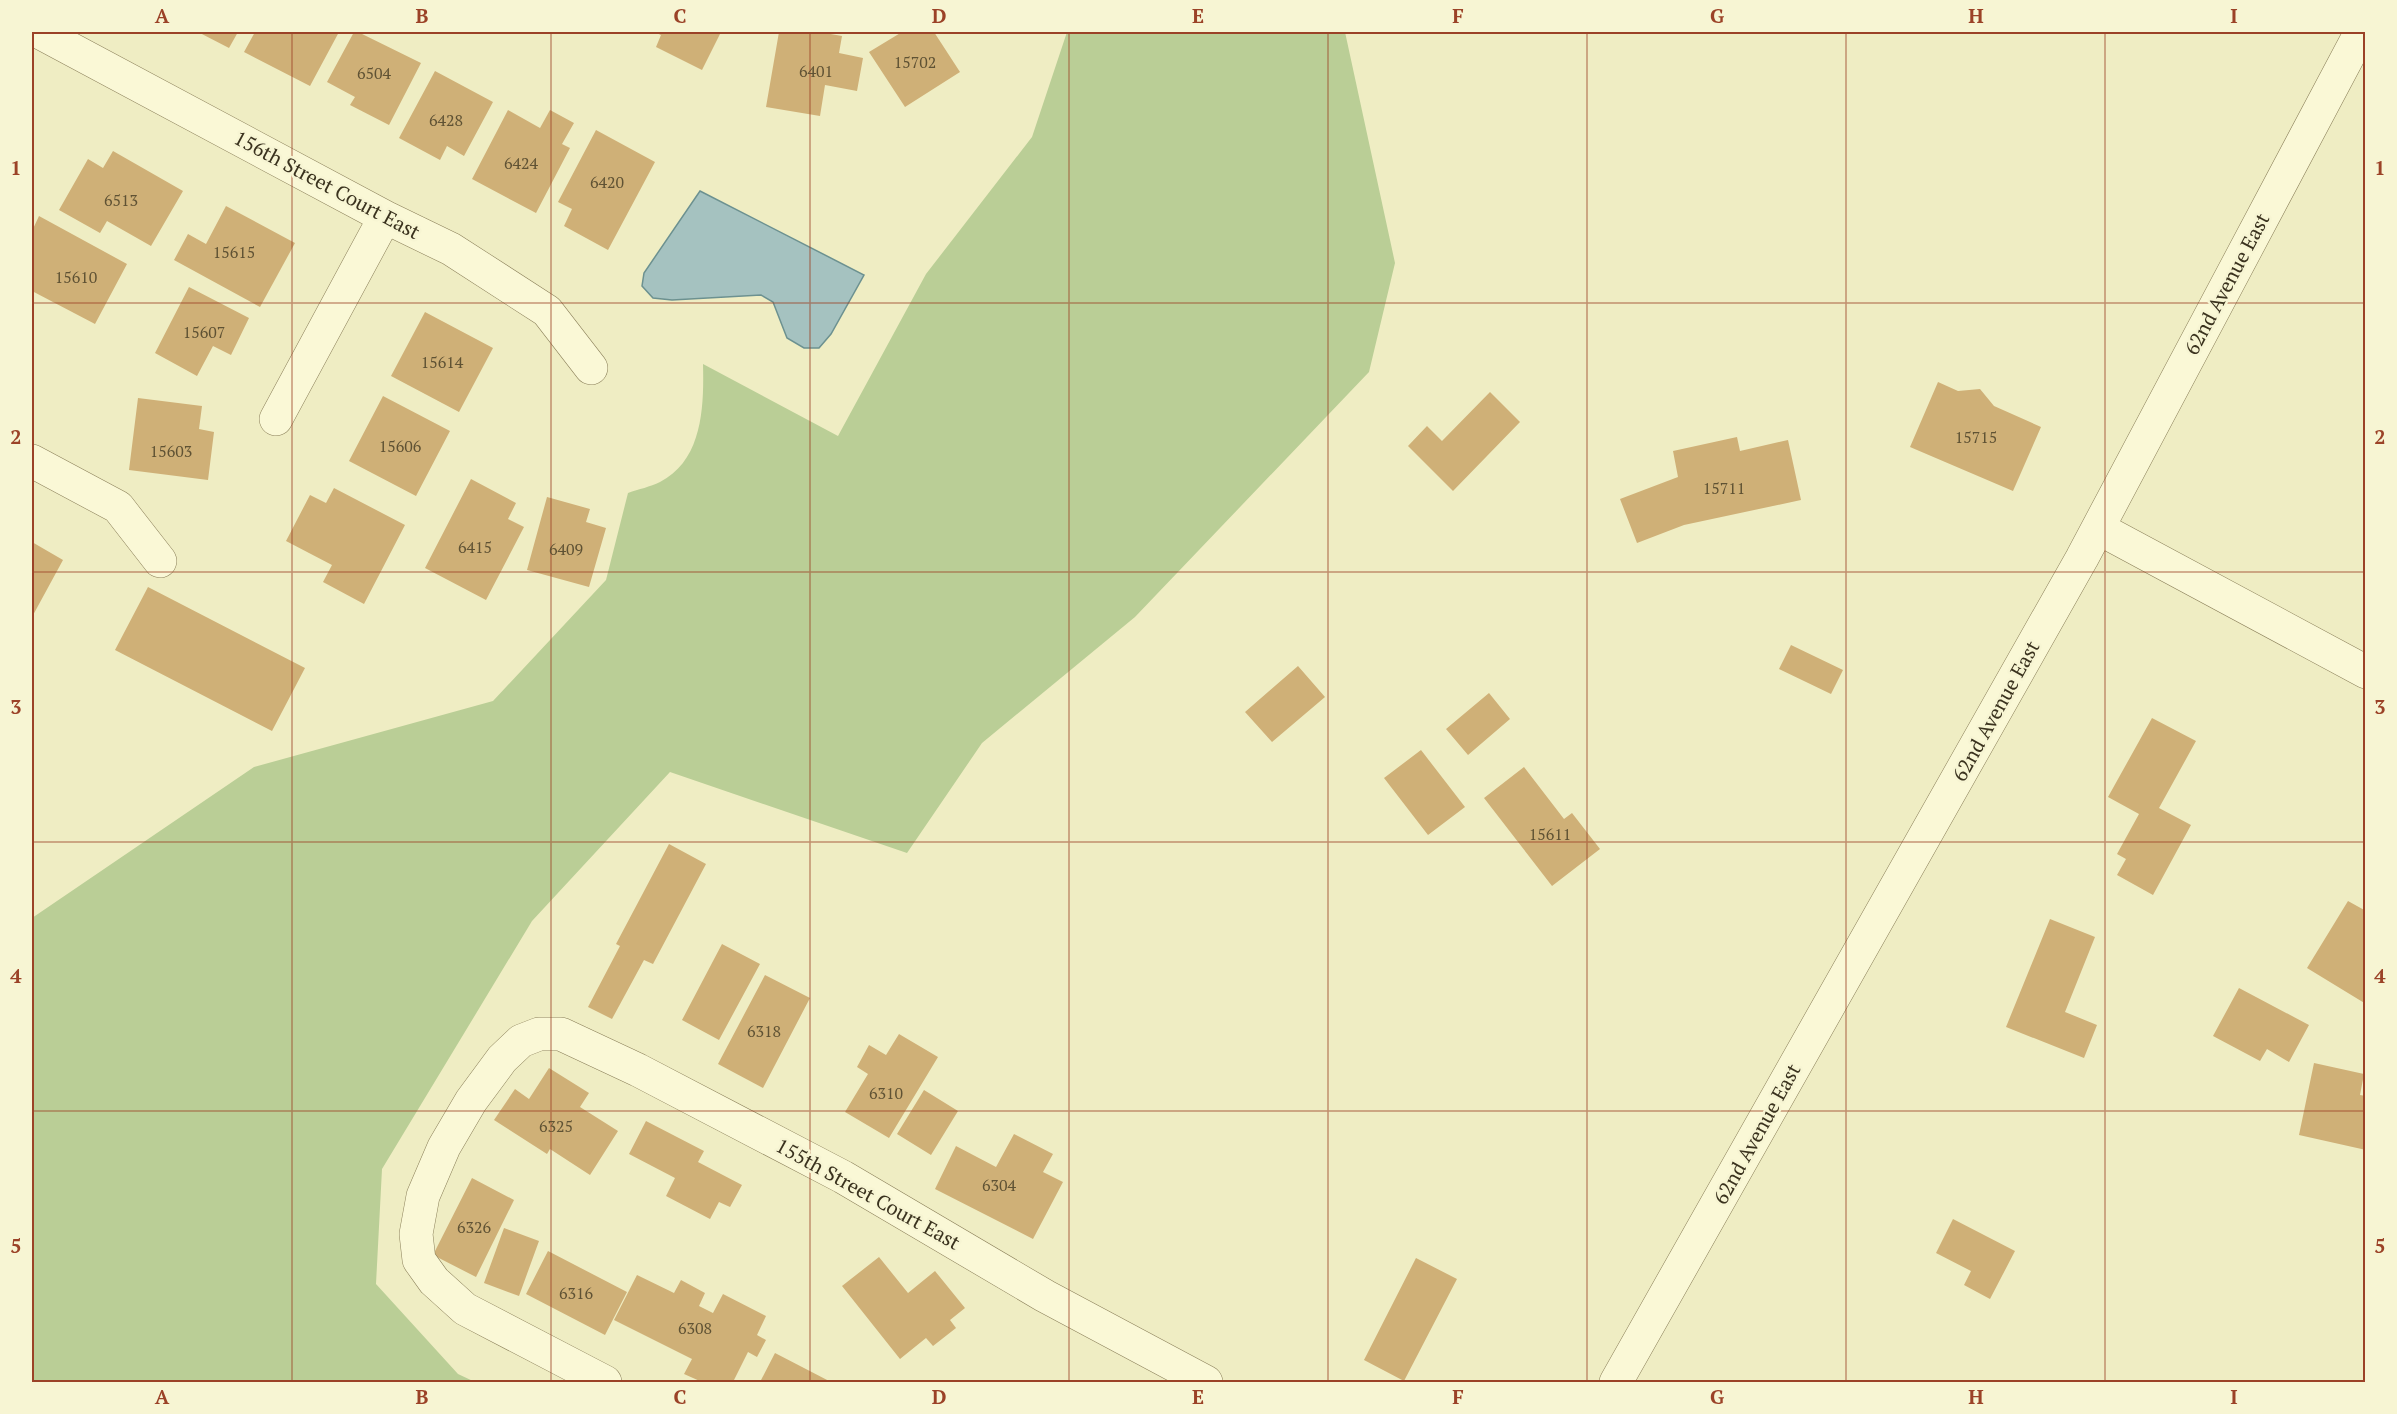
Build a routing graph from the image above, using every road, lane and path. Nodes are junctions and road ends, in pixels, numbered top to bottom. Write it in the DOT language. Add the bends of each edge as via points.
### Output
graph roads {
  1 [pos="2350,35"];
  2 [pos="38,40"];
  3 [pos="385,217"];
  4 [pos="591,368"];
  5 [pos="276,418"];
  6 [pos="32,461"];
  7 [pos="2098,528"];
  8 [pos="160,561"];
  9 [pos="2366,672"];
  10 [pos="605,1383"];
  11 [pos="1206,1383"];
  12 [pos="1616,1383"];
  1 -- 7 [label="street, 62nd Avenue East"];
  2 -- 3 [label="street, 156th Street Court East"];
  3 -- 4 [label="street, 156th Street Court East" via="451,249 547,311"];
  3 -- 5 [label="street"];
  6 -- 8 [label="street" via="118,507"];
  7 -- 9 [label="street"];
  7 -- 12 [label="street, 62nd Avenue East"];
  10 -- 11 [label="street, 155th Street Court East" via="465,1309 434,1281 419,1260 416,1234 423,1196 444,1147 502,1059 521,1041 539,1034 561,1034 638,1070 843,1177 1045,1296"];
}
